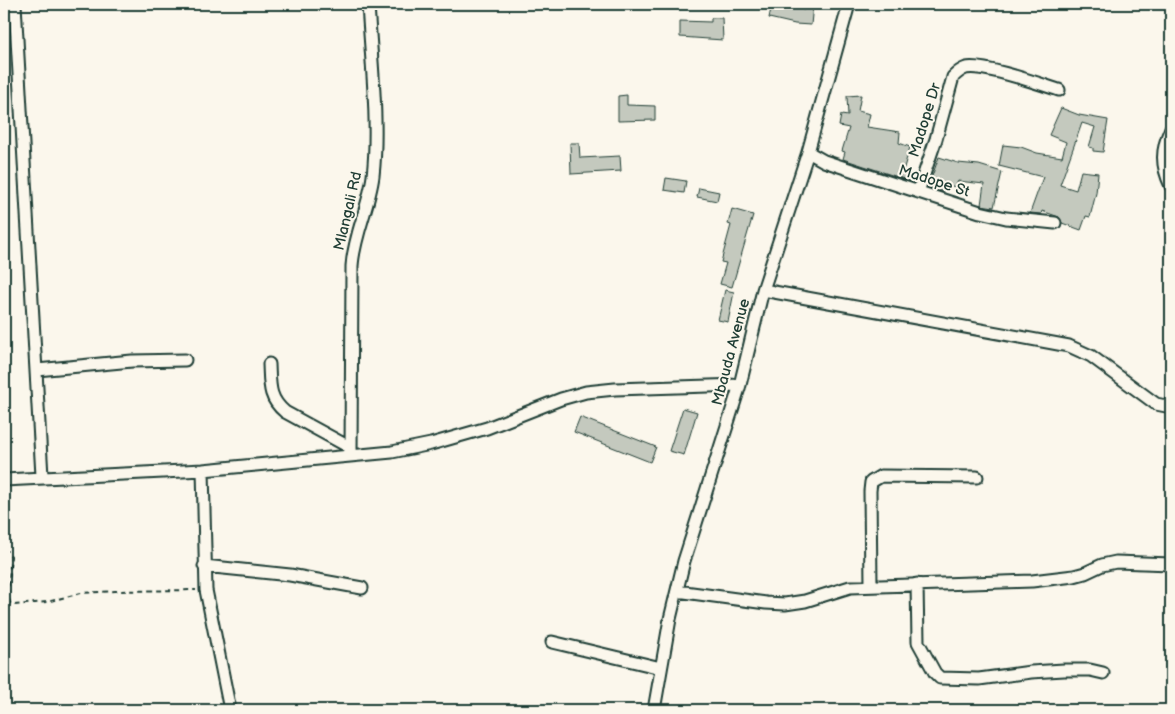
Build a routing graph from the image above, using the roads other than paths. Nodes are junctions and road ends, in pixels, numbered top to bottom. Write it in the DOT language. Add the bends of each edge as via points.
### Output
graph roads {
  1 [pos="15,4"];
  2 [pos="368,4"];
  3 [pos="849,4"];
  4 [pos="1059,90"];
  5 [pos="1171,128"];
  6 [pos="808,152"];
  7 [pos="1171,186"];
  8 [pos="918,192"];
  9 [pos="1056,223"];
  10 [pos="763,290"];
  11 [pos="185,360"];
  12 [pos="269,364"];
  13 [pos="37,370"];
  14 [pos="740,385"];
  15 [pos="1171,408"];
  16 [pos="351,452"];
  17 [pos="203,470"];
  18 [pos="42,476"];
  19 [pos="977,477"];
  20 [pos="4,480"];
  21 [pos="1171,564"];
  22 [pos="204,566"];
  23 [pos="917,584"];
  24 [pos="871,585"];
  25 [pos="362,588"];
  26 [pos="677,591"];
  27 [pos="552,642"];
  28 [pos="662,668"];
  29 [pos="1103,672"];
  30 [pos="230,710"];
  31 [pos="654,710"];
  1 -- 13 [label="street"];
  2 -- 16 [label="street, Mlangali Rd" via="375,151 352,266"];
  3 -- 6 [label="street, Mbauda Avenue"];
  4 -- 8 [label="street, Madope Dr" via="993,71 968,68 958,71"];
  5 -- 7 [label="street" via="1163,161"];
  6 -- 8 [label="street, Madope St" via="824,161"];
  6 -- 10 [label="street, Mbauda Avenue"];
  8 -- 9 [label="street, Madope St" via="993,215"];
  10 -- 14 [label="street, Mbauda Avenue"];
  10 -- 15 [label="street" via="1069,346 1091,356 1156,404"];
  11 -- 13 [label="street"];
  12 -- 16 [label="street" via="272,395 278,407"];
  13 -- 18 [label="street"];
  14 -- 16 [label="street" via="586,392 487,428 431,444 392,452"];
  14 -- 26 [label="street, Mbauda Avenue"];
  16 -- 17 [label="street"];
  17 -- 18 [label="street"];
  17 -- 22 [label="street"];
  18 -- 20 [label="street"];
  19 -- 24 [label="street" via="881,476 872,482"];
  21 -- 23 [label="street" via="1116,562 1102,564 1074,576 1047,579"];
  22 -- 25 [label="street"];
  22 -- 30 [label="street"];
  23 -- 24 [label="street"];
  23 -- 29 [label="street" via="918,642 940,678 979,679 1064,670"];
  24 -- 26 [label="street" via="850,587 785,604"];
  26 -- 28 [label="street, Mbauda Avenue"];
  27 -- 28 [label="street"];
  28 -- 31 [label="street, Mbauda Avenue"];
}
